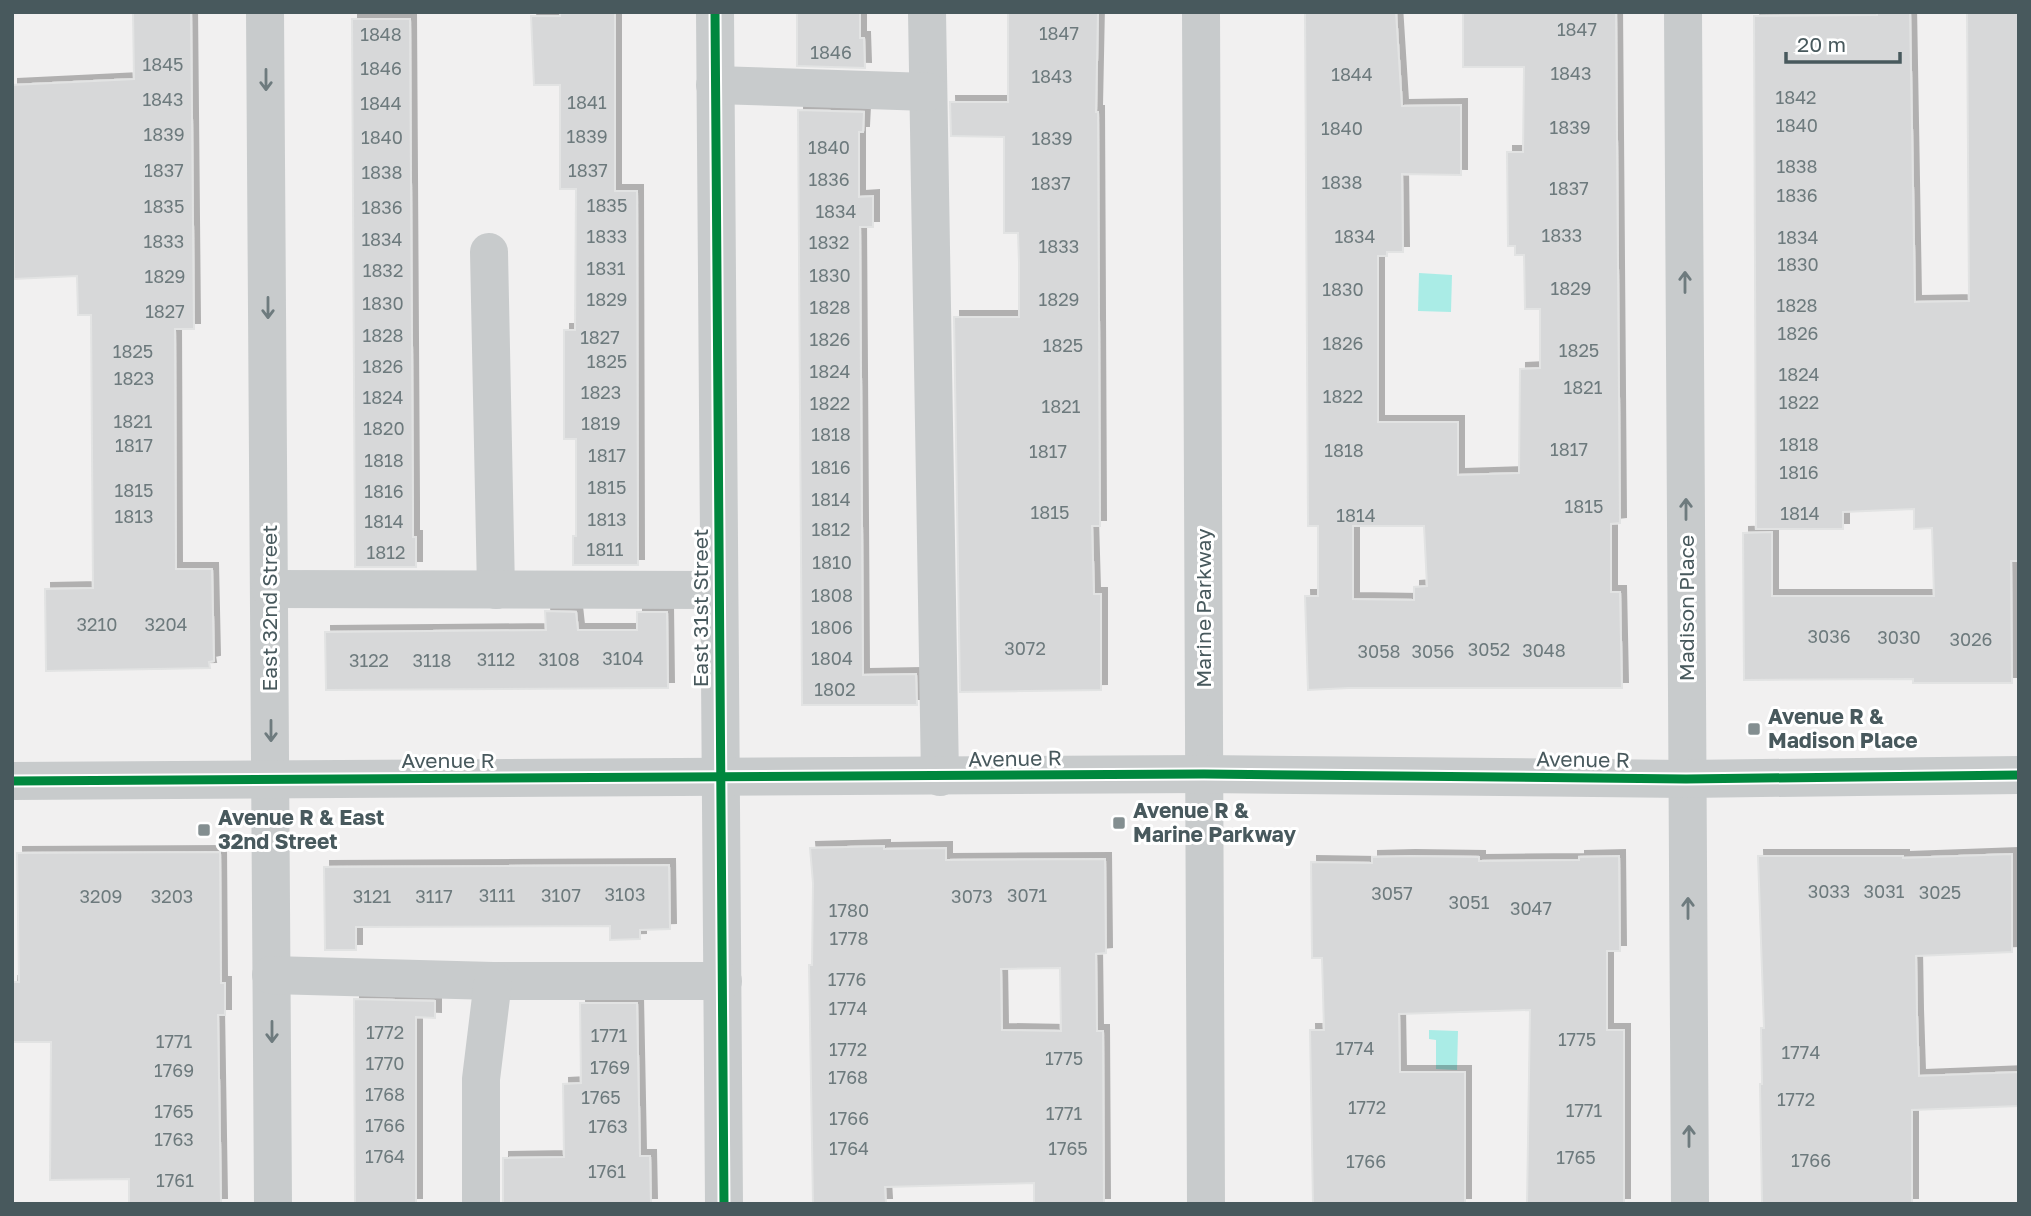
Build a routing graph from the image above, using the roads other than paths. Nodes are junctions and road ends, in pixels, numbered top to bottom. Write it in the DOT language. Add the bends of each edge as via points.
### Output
graph roads {
  1 [pos="265,12"];
  2 [pos="715,12"];
  3 [pos="927,12"];
  4 [pos="1201,12"];
  5 [pos="1683,12"];
  6 [pos="715,85"];
  7 [pos="928,92"];
  8 [pos="489,252"];
  9 [pos="270,589"];
  10 [pos="496,590"];
  11 [pos="718,590"];
  12 [pos="1204,774"];
  13 [pos="2019,775"];
  14 [pos="940,777"];
  15 [pos="719,778"];
  16 [pos="271,779"];
  17 [pos="1686,779"];
  18 [pos="12,781"];
  19 [pos="271,975"];
  20 [pos="494,981"];
  21 [pos="723,981"];
  22 [pos="273,1204"];
  23 [pos="481,1204"];
  24 [pos="724,1204"];
  25 [pos="1206,1204"];
  26 [pos="1690,1204"];
  1 -- 9 [label="street, East 32nd Street, one-way"];
  2 -- 6 [label="street, East 31st Street"];
  3 -- 7 [label="street"];
  4 -- 12 [label="street, Marine Parkway"];
  17 -- 5 [label="street, Madison Place, one-way"];
  6 -- 7 [label="street"];
  6 -- 11 [label="street, East 31st Street"];
  7 -- 14 [label="street"];
  8 -- 10 [label="street"];
  9 -- 10 [label="street"];
  9 -- 16 [label="street, East 32nd Street, one-way"];
  10 -- 11 [label="street"];
  11 -- 15 [label="street, East 31st Street"];
  12 -- 14 [label="street, Avenue R"];
  12 -- 17 [label="street, Avenue R"];
  12 -- 25 [label="street, Marine Parkway"];
  13 -- 17 [label="street, Avenue R"];
  14 -- 15 [label="street, Avenue R"];
  15 -- 16 [label="street, Avenue R"];
  15 -- 21 [label="street, East 31st Street"];
  16 -- 18 [label="street, Avenue R"];
  16 -- 19 [label="street, East 32nd Street"];
  26 -- 17 [label="street, Madison Place, one-way"];
  19 -- 20 [label="street"];
  19 -- 22 [label="street, East 32nd Street, one-way"];
  20 -- 21 [label="street"];
  20 -- 23 [label="street" via="481,1079"];
  21 -- 24 [label="street, East 31st Street"];
}
